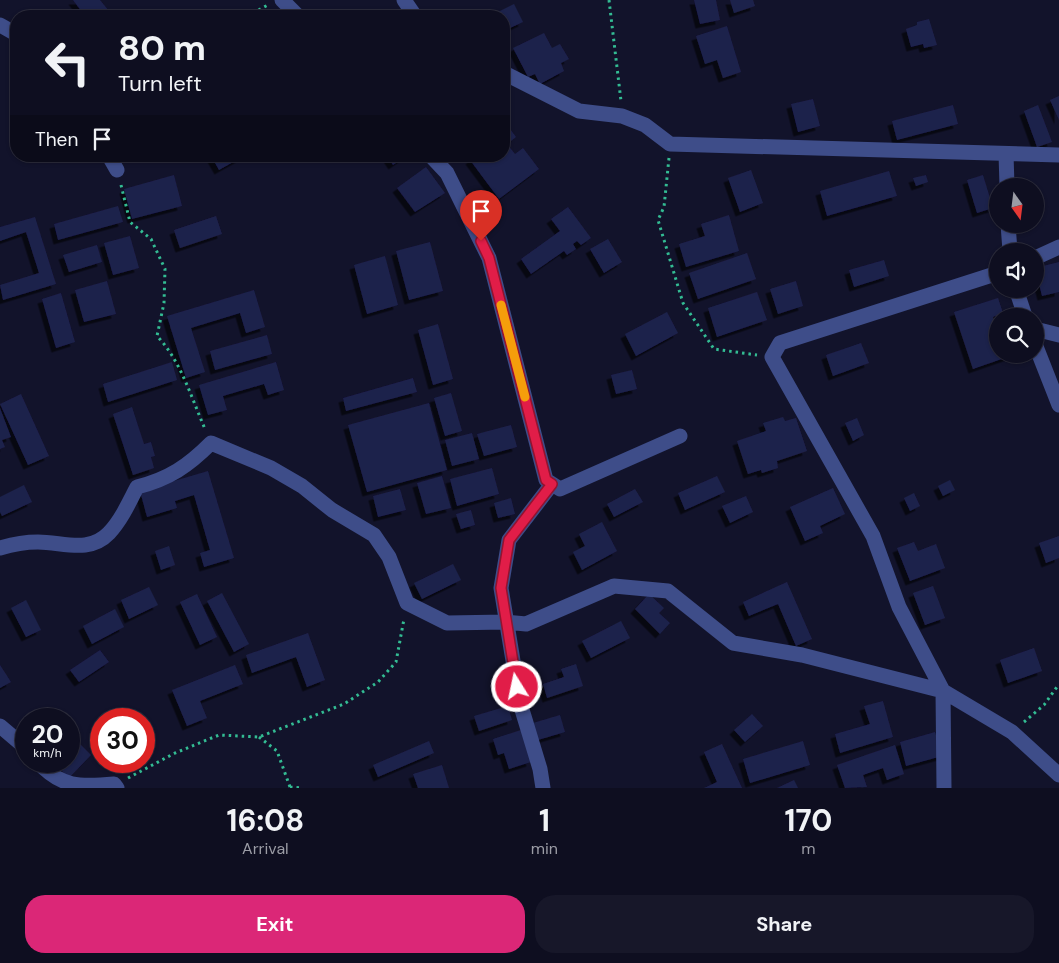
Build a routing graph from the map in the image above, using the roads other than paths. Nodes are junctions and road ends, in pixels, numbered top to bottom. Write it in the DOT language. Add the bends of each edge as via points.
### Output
graph roads {
  1 [pos="278,1"];
  2 [pos="290,10"];
  3 [pos="510,76"];
  4 [pos="1006,154"];
  5 [pos="1059,155"];
  6 [pos="112,162"];
  7 [pos="437,162"];
  8 [pos="117,170"];
  9 [pos="1007,178"];
  10 [pos="1059,248"];
  11 [pos="1044,254"];
  12 [pos="989,276"];
  13 [pos="1044,331"];
  14 [pos="1059,335"];
  15 [pos="1042,363"];
  16 [pos="1059,405"];
  17 [pos="680,436"];
  18 [pos="552,484"];
  19 [pos="0,548"];
  20 [pos="505,622"];
  21 [pos="943,691"];
  22 [pos="0,726"];
  23 [pos="15,739"];
  24 [pos="46,773"];
  25 [pos="1059,775"];
  26 [pos="116,786"];
  27 [pos="543,788"];
  28 [pos="944,788"];
  1 -- 2 [label="street"];
  3 -- 4 [label="street" via="579,111 622,116 645,125 670,144"];
  4 -- 5 [label="street"];
  4 -- 9 [label="street"];
  6 -- 8 [label="street"];
  7 -- 18 [label="street" via="447,173 489,258 546,480"];
  10 -- 11 [label="street"];
  12 -- 21 [label="street" via="780,343 772,357 873,536 899,607"];
  13 -- 14 [label="street"];
  15 -- 16 [label="street"];
  17 -- 18 [label="street" via="560,489"];
  18 -- 20 [label="street" via="509,540 501,588"];
  19 -- 20 [label="street" via="16,543 40,542 91,545 108,534 137,487 157,482 189,465 211,443 279,472 374,535 389,557 407,603 447,623"];
  20 -- 21 [label="street" via="526,624 614,586 668,591 733,643 802,655"];
  20 -- 27 [label="street" via="520,703"];
  21 -- 25 [label="street" via="1012,732"];
  21 -- 28 [label="street"];
  22 -- 23 [label="street"];
  24 -- 26 [label="street" via="75,787"];
}
